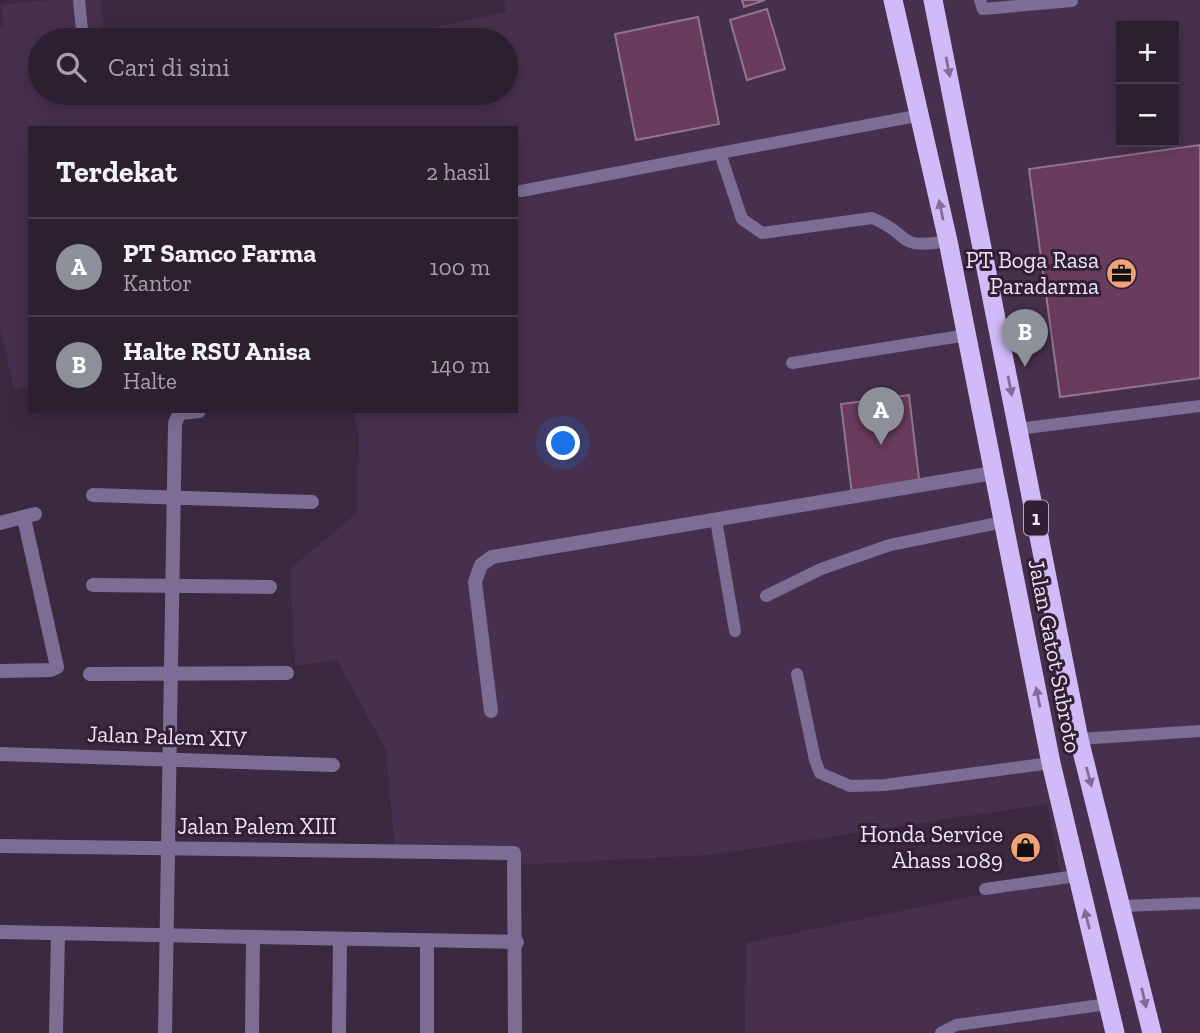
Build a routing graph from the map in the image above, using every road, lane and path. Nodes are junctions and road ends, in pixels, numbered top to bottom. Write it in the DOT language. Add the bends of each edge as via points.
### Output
graph roads {
  1 [pos="79,0"];
  2 [pos="892,0"];
  3 [pos="933,0"];
  4 [pos="980,0"];
  5 [pos="1072,1"];
  6 [pos="82,28"];
  7 [pos="921,115"];
  8 [pos="720,153"];
  9 [pos="521,191"];
  10 [pos="948,241"];
  11 [pos="967,335"];
  12 [pos="792,363"];
  13 [pos="1200,407"];
  14 [pos="180,413"];
  15 [pos="1018,429"];
  16 [pos="993,473"];
  17 [pos="93,495"];
  18 [pos="175,500"];
  19 [pos="313,502"];
  20 [pos="716,520"];
  21 [pos="1003,522"];
  22 [pos="0,523"];
  23 [pos="93,585"];
  24 [pos="173,586"];
  25 [pos="270,587"];
  26 [pos="766,596"];
  27 [pos="736,631"];
  28 [pos="0,671"];
  29 [pos="287,673"];
  30 [pos="90,674"];
  31 [pos="797,674"];
  32 [pos="172,675"];
  33 [pos="491,711"];
  34 [pos="1200,732"];
  35 [pos="1079,739"];
  36 [pos="0,754"];
  37 [pos="171,758"];
  38 [pos="1051,763"];
  39 [pos="333,765"];
  40 [pos="0,846"];
  41 [pos="168,849"];
  42 [pos="1076,876"];
  43 [pos="985,889"];
  44 [pos="1200,902"];
  45 [pos="1122,906"];
  46 [pos="0,932"];
  47 [pos="58,933"];
  48 [pos="167,935"];
  49 [pos="253,937"];
  50 [pos="340,939"];
  51 [pos="427,940"];
  52 [pos="517,942"];
  53 [pos="1108,1004"];
  54 [pos="56,1033"];
  55 [pos="165,1033"];
  56 [pos="252,1033"];
  57 [pos="339,1033"];
  58 [pos="427,1033"];
  59 [pos="515,1033"];
  60 [pos="941,1033"];
  61 [pos="1115,1033"];
  62 [pos="1152,1033"];
  1 -- 6 [label="lane"];
  2 -- 7 [label="highway, Jalan Gatot Subroto / 1"];
  3 -- 15 [label="highway, Jalan Gatot Subroto / 1, one-way"];
  4 -- 5 [label="lane" via="983,9"];
  7 -- 8 [label="lane"];
  10 -- 7 [label="highway, Jalan Gatot Subroto / 1, one-way"];
  8 -- 9 [label="lane"];
  8 -- 10 [label="lane" via="742,219 762,233 873,218 886,223 909,244"];
  10 -- 11 [label="highway, Jalan Gatot Subroto / 1"];
  11 -- 12 [label="lane"];
  11 -- 16 [label="highway, Jalan Gatot Subroto / 1"];
  13 -- 15 [label="lane"];
  14 -- 18 [label="street" via="175,423"];
  15 -- 35 [label="highway, Jalan Gatot Subroto / 1"];
  16 -- 20 [label="street"];
  16 -- 21 [label="highway, Jalan Gatot Subroto / 1"];
  17 -- 18 [label="street"];
  18 -- 19 [label="street"];
  18 -- 24 [label="street"];
  20 -- 27 [label="lane"];
  20 -- 33 [label="street" via="492,557 481,565 475,582"];
  21 -- 26 [label="lane" via="890,545 821,569"];
  38 -- 21 [label="highway, Jalan Gatot Subroto / 1, one-way"];
  22 -- 28 [label="street" via="29,516 57,667"];
  23 -- 24 [label="street"];
  24 -- 25 [label="street"];
  24 -- 32 [label="street"];
  29 -- 32 [label="street"];
  30 -- 32 [label="street"];
  31 -- 38 [label="lane" via="815,760 820,773 833,781 850,786 884,785"];
  32 -- 37 [label="street"];
  34 -- 35 [label="lane"];
  35 -- 45 [label="highway, Jalan Gatot Subroto / 1, one-way"];
  36 -- 37 [label="street, Jalan Palem XIV"];
  37 -- 39 [label="street, Jalan Palem XIV"];
  37 -- 41 [label="street"];
  38 -- 42 [label="highway, Jalan Gatot Subroto / 1"];
  40 -- 41 [label="street, Jalan Palem XIII"];
  41 -- 48 [label="street"];
  41 -- 52 [label="street, Jalan Palem XIII" via="514,853"];
  42 -- 43 [label="lane"];
  53 -- 42 [label="highway, Jalan Gatot Subroto / 1, one-way"];
  44 -- 45 [label="lane"];
  45 -- 62 [label="highway, Jalan Gatot Subroto / 1, one-way"];
  46 -- 47 [label="street"];
  47 -- 48 [label="street"];
  47 -- 54 [label="street"];
  48 -- 49 [label="street"];
  48 -- 55 [label="street"];
  49 -- 50 [label="street"];
  49 -- 56 [label="street"];
  50 -- 51 [label="street"];
  50 -- 57 [label="street"];
  51 -- 52 [label="street"];
  51 -- 58 [label="street"];
  52 -- 59 [label="street"];
  53 -- 60 [label="lane" via="956,1025"];
  53 -- 61 [label="highway, Jalan Gatot Subroto / 1"];
}
